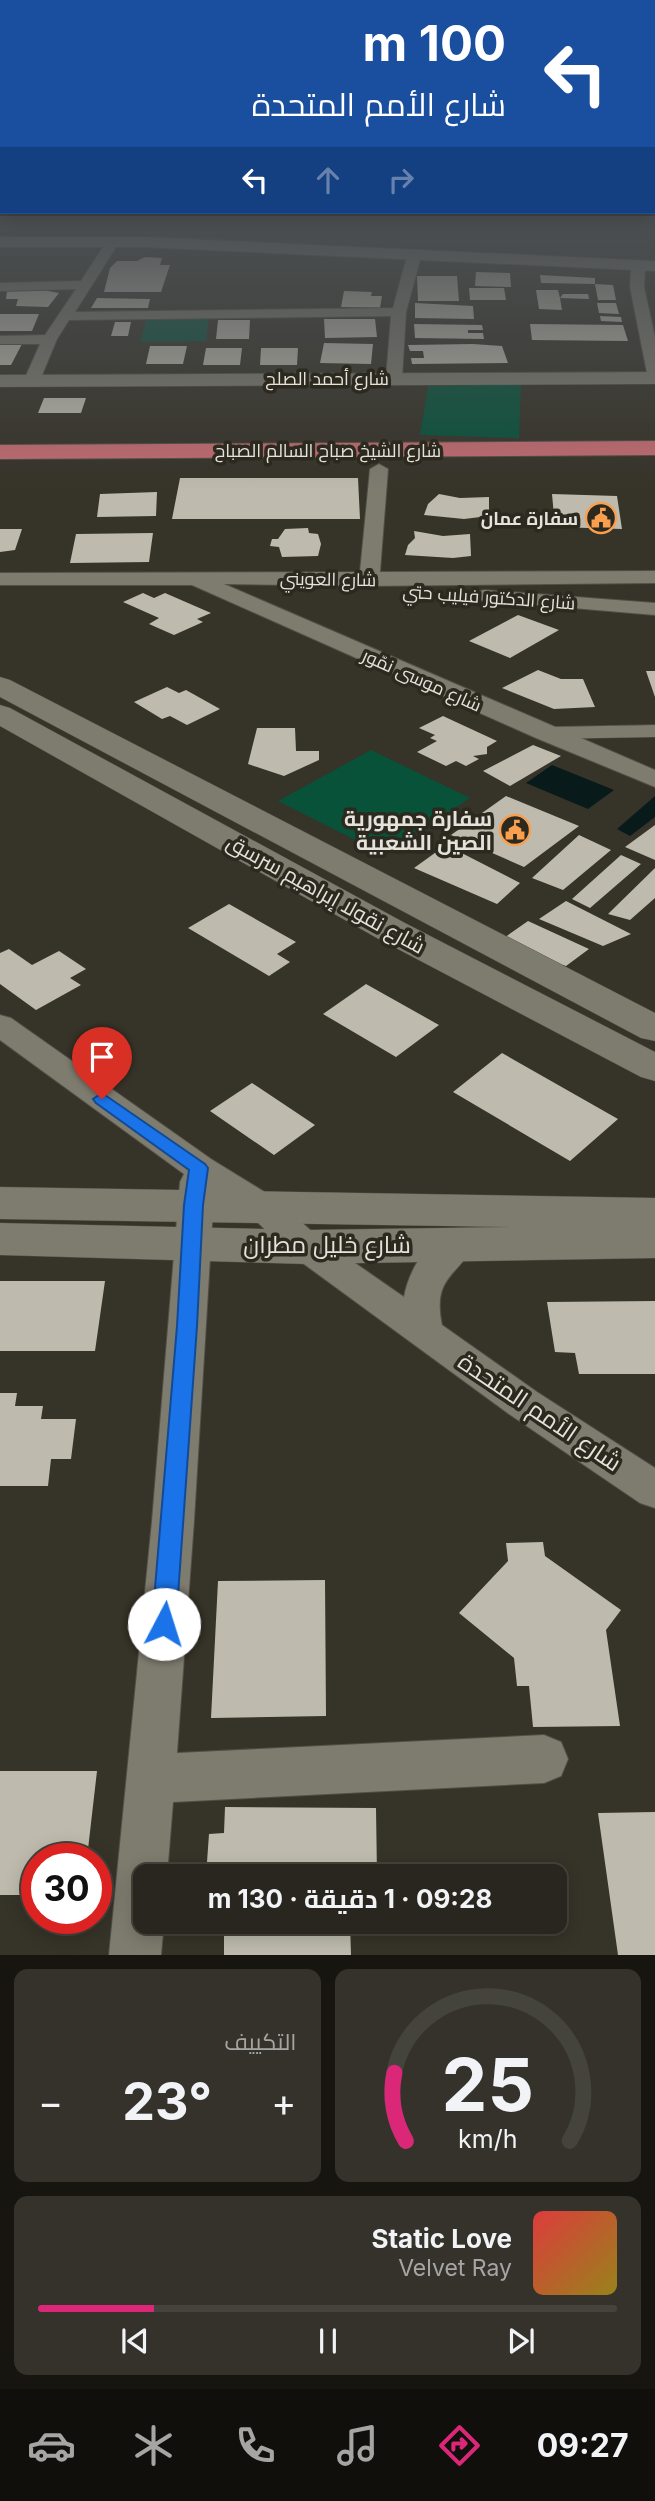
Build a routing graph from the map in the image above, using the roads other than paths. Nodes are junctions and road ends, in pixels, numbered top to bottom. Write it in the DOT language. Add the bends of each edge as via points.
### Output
graph roads {
  1 [pos="70,308"];
  2 [pos="401,308"];
  3 [pos="641,308"];
  4 [pos="400,312"];
  5 [pos="65,316"];
  6 [pos="50,339"];
  7 [pos="0,340"];
  8 [pos="655,372"];
  9 [pos="0,374"];
  10 [pos="393,375"];
  11 [pos="33,377"];
  12 [pos="655,378"];
  13 [pos="0,381"];
  14 [pos="0,445"];
  15 [pos="655,448"];
  16 [pos="0,452"];
  17 [pos="545,457"];
  18 [pos="655,464"];
  19 [pos="0,465"];
  20 [pos="379,469"];
  21 [pos="0,473"];
  22 [pos="655,577"];
  23 [pos="191,578"];
  24 [pos="240,578"];
  25 [pos="0,579"];
  26 [pos="369,580"];
  27 [pos="655,609"];
  28 [pos="0,686"];
  29 [pos="0,714"];
  30 [pos="655,731"];
  31 [pos="545,733"];
  32 [pos="655,779"];
  33 [pos="0,1025"];
  34 [pos="655,1029"];
  35 [pos="655,1068"];
  36 [pos="0,1203"];
  37 [pos="195,1205"];
  38 [pos="264,1208"];
  39 [pos="655,1214"];
  40 [pos="0,1239"];
  41 [pos="655,1242"];
  42 [pos="457,1244"];
  43 [pos="306,1247"];
  44 [pos="425,1333"];
  45 [pos="655,1490"];
  46 [pos="544,1759"];
  47 [pos="149,1779"];
  48 [pos="135,1955"];
  1 -- 5 [label="street"];
  2 -- 4 [label="street"];
  3 -- 8 [label="street"];
  4 -- 5 [label="street"];
  4 -- 10 [label="street"];
  5 -- 6 [label="street"];
  6 -- 7 [label="street"];
  6 -- 11 [label="street"];
  8 -- 10 [label="street, شارع أحمد الصلح"];
  9 -- 11 [label="street, شارع أحمد الصلح"];
  10 -- 11 [label="street, شارع أحمد الصلح"];
  10 -- 12 [label="street, شارع أحمد الصلح"];
  11 -- 13 [label="street, شارع أحمد الصلح"];
  14 -- 17 [label="highway" via="346,445"];
  15 -- 17 [label="highway, شارع الشيخ صباح السالم الصباح"];
  16 -- 17 [label="highway, شارع الشيخ صباح السالم الصباح"];
  17 -- 18 [label="highway, شارع الشيخ صباح السالم الصباح"];
  17 -- 19 [label="highway, شارع الشيخ صباح السالم الصباح"];
  17 -- 20 [label="highway"];
  20 -- 21 [label="highway"];
  20 -- 26 [label="street"];
  22 -- 26 [label="street, شارع العويني"];
  23 -- 24 [label="street, شارع العويني"];
  23 -- 25 [label="street, شارع العويني"];
  23 -- 31 [label="street, شارع موسى نمّور"];
  24 -- 26 [label="street, شارع العويني"];
  24 -- 27 [label="street, شارع الدكتور فيليب حتي"];
  28 -- 34 [label="street, شارع نقولا إبراهيم سرسق"];
  29 -- 35 [label="street, شارع نقولا إبراهيم سرسق" via="390,930"];
  30 -- 31 [label="street"];
  31 -- 32 [label="street, شارع موسى نمّور"];
  33 -- 37 [label="street"];
  36 -- 37 [label="street, شارع خليل مطران"];
  37 -- 38 [label="street, شارع خليل مطران"];
  37 -- 40 [label="street, شارع خليل مطران"];
  37 -- 43 [label="street, شارع خليل مطران"];
  37 -- 47 [label="street"];
  38 -- 39 [label="street, شارع خليل مطران"];
  38 -- 43 [label="street, شارع الأمم المتحدة"];
  41 -- 42 [label="street, شارع خليل مطران"];
  42 -- 43 [label="street, شارع خليل مطران"];
  42 -- 44 [label="street" via="424,1282 420,1315"];
  43 -- 44 [label="street, شارع الأمم المتحدة"];
  44 -- 45 [label="street, شارع الأمم المتحدة"];
  46 -- 47 [label="street"];
  47 -- 48 [label="street"];
}
